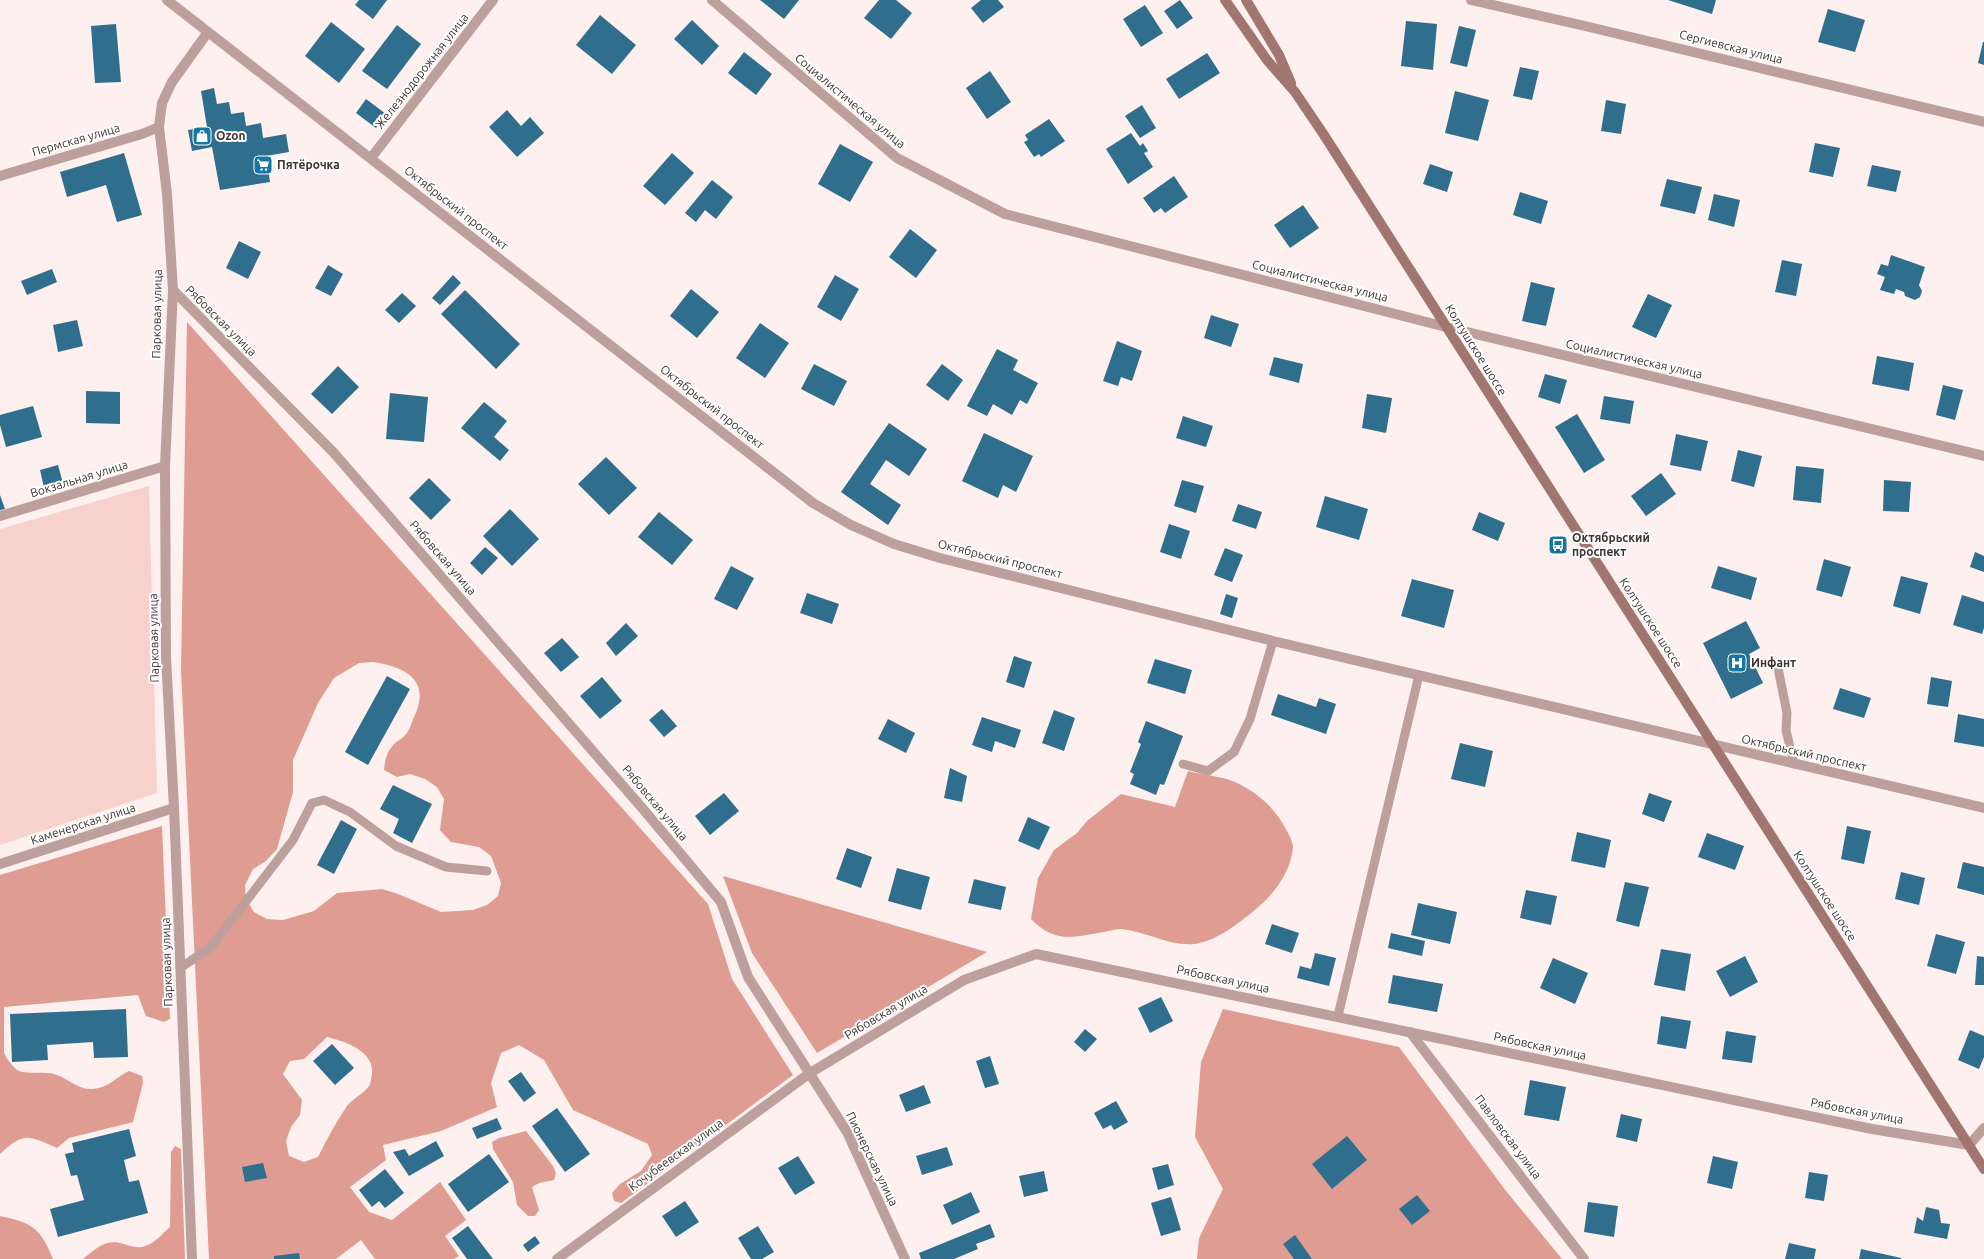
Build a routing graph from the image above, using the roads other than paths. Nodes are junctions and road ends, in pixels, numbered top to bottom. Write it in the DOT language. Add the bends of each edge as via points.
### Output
graph roads {
  1 [pos="167,0"];
  2 [pos="493,0"];
  3 [pos="712,0"];
  4 [pos="1225,0"];
  5 [pos="1246,0"];
  6 [pos="1471,0"];
  7 [pos="208,32"];
  8 [pos="1295,92"];
  9 [pos="1984,122"];
  10 [pos="159,127"];
  11 [pos="371,158"];
  12 [pos="0,176"];
  13 [pos="173,290"];
  14 [pos="1446,327"];
  15 [pos="1984,456"];
  16 [pos="165,466"];
  17 [pos="0,516"];
  18 [pos="1273,641"];
  19 [pos="1777,663"];
  20 [pos="1419,676"];
  21 [pos="1713,745"];
  22 [pos="1183,764"];
  23 [pos="1794,764"];
  24 [pos="174,808"];
  25 [pos="1984,808"];
  26 [pos="0,864"];
  27 [pos="488,871"];
  28 [pos="180,968"];
  29 [pos="1338,1016"];
  30 [pos="1410,1032"];
  31 [pos="810,1072"];
  32 [pos="1984,1128"];
  33 [pos="1969,1145"];
  34 [pos="1984,1169"];
  35 [pos="192,1259"];
  36 [pos="557,1259"];
  37 [pos="905,1259"];
  38 [pos="1584,1259"];
  1 -- 7 [label="street, Октябрьский проспект"];
  2 -- 11 [label="street, Железнодорожная улица"];
  3 -- 14 [label="street, Социалистическая улица" via="897,158 1005,214"];
  4 -- 8 [label="main road, Колтушское шоссе" via="1267,60"];
  5 -- 8 [label="main road, Колтушское шоссе" via="1279,55"];
  6 -- 9 [label="street, Сергиевская улица"];
  7 -- 10 [label="street, Парковая улица" via="172,82 162,103"];
  7 -- 11 [label="street, Октябрьский проспект"];
  8 -- 14 [label="main road, Колтушское шоссе"];
  10 -- 12 [label="street, Пермская улица"];
  10 -- 13 [label="street, Парковая улица" via="167,194"];
  11 -- 18 [label="street, Октябрьский проспект" via="813,503 850,525 894,544 940,558"];
  13 -- 16 [label="street, Парковая улица"];
  13 -- 31 [label="street, Рябовская улица" via="334,453 721,902 748,977"];
  14 -- 15 [label="street, Социалистическая улица"];
  14 -- 21 [label="main road, Колтушское шоссе"];
  16 -- 17 [label="street, Вокзальная улица"];
  16 -- 24 [label="street, Парковая улица" via="166,657"];
  18 -- 20 [label="street, Октябрьский проспект"];
  18 -- 22 [label="lane" via="1250,719 1234,752 1208,771"];
  19 -- 23 [label="lane" via="1787,713 1786,730"];
  20 -- 21 [label="street, Октябрьский проспект"];
  20 -- 29 [label="lane"];
  21 -- 23 [label="street, Октябрьский проспект"];
  21 -- 33 [label="main road, Колтушское шоссе"];
  23 -- 25 [label="street, Октябрьский проспект"];
  24 -- 26 [label="street, Каменерская улица"];
  24 -- 28 [label="street, Парковая улица"];
  27 -- 28 [label="lane" via="446,867 396,846 350,812 324,800 312,803 293,840 210,947"];
  28 -- 35 [label="street, Парковая улица"];
  29 -- 30 [label="street, Рябовская улица"];
  29 -- 31 [label="street, Рябовская улица" via="1036,954 964,980"];
  30 -- 33 [label="street, Рябовская улица" via="1872,1129"];
  30 -- 38 [label="street, Павловская улица"];
  31 -- 36 [label="street, Кочубеевская улица"];
  31 -- 37 [label="street, Пионерская улица" via="847,1132"];
  32 -- 33 [label="street"];
  33 -- 34 [label="main road, Колтушское шоссе"];
}
